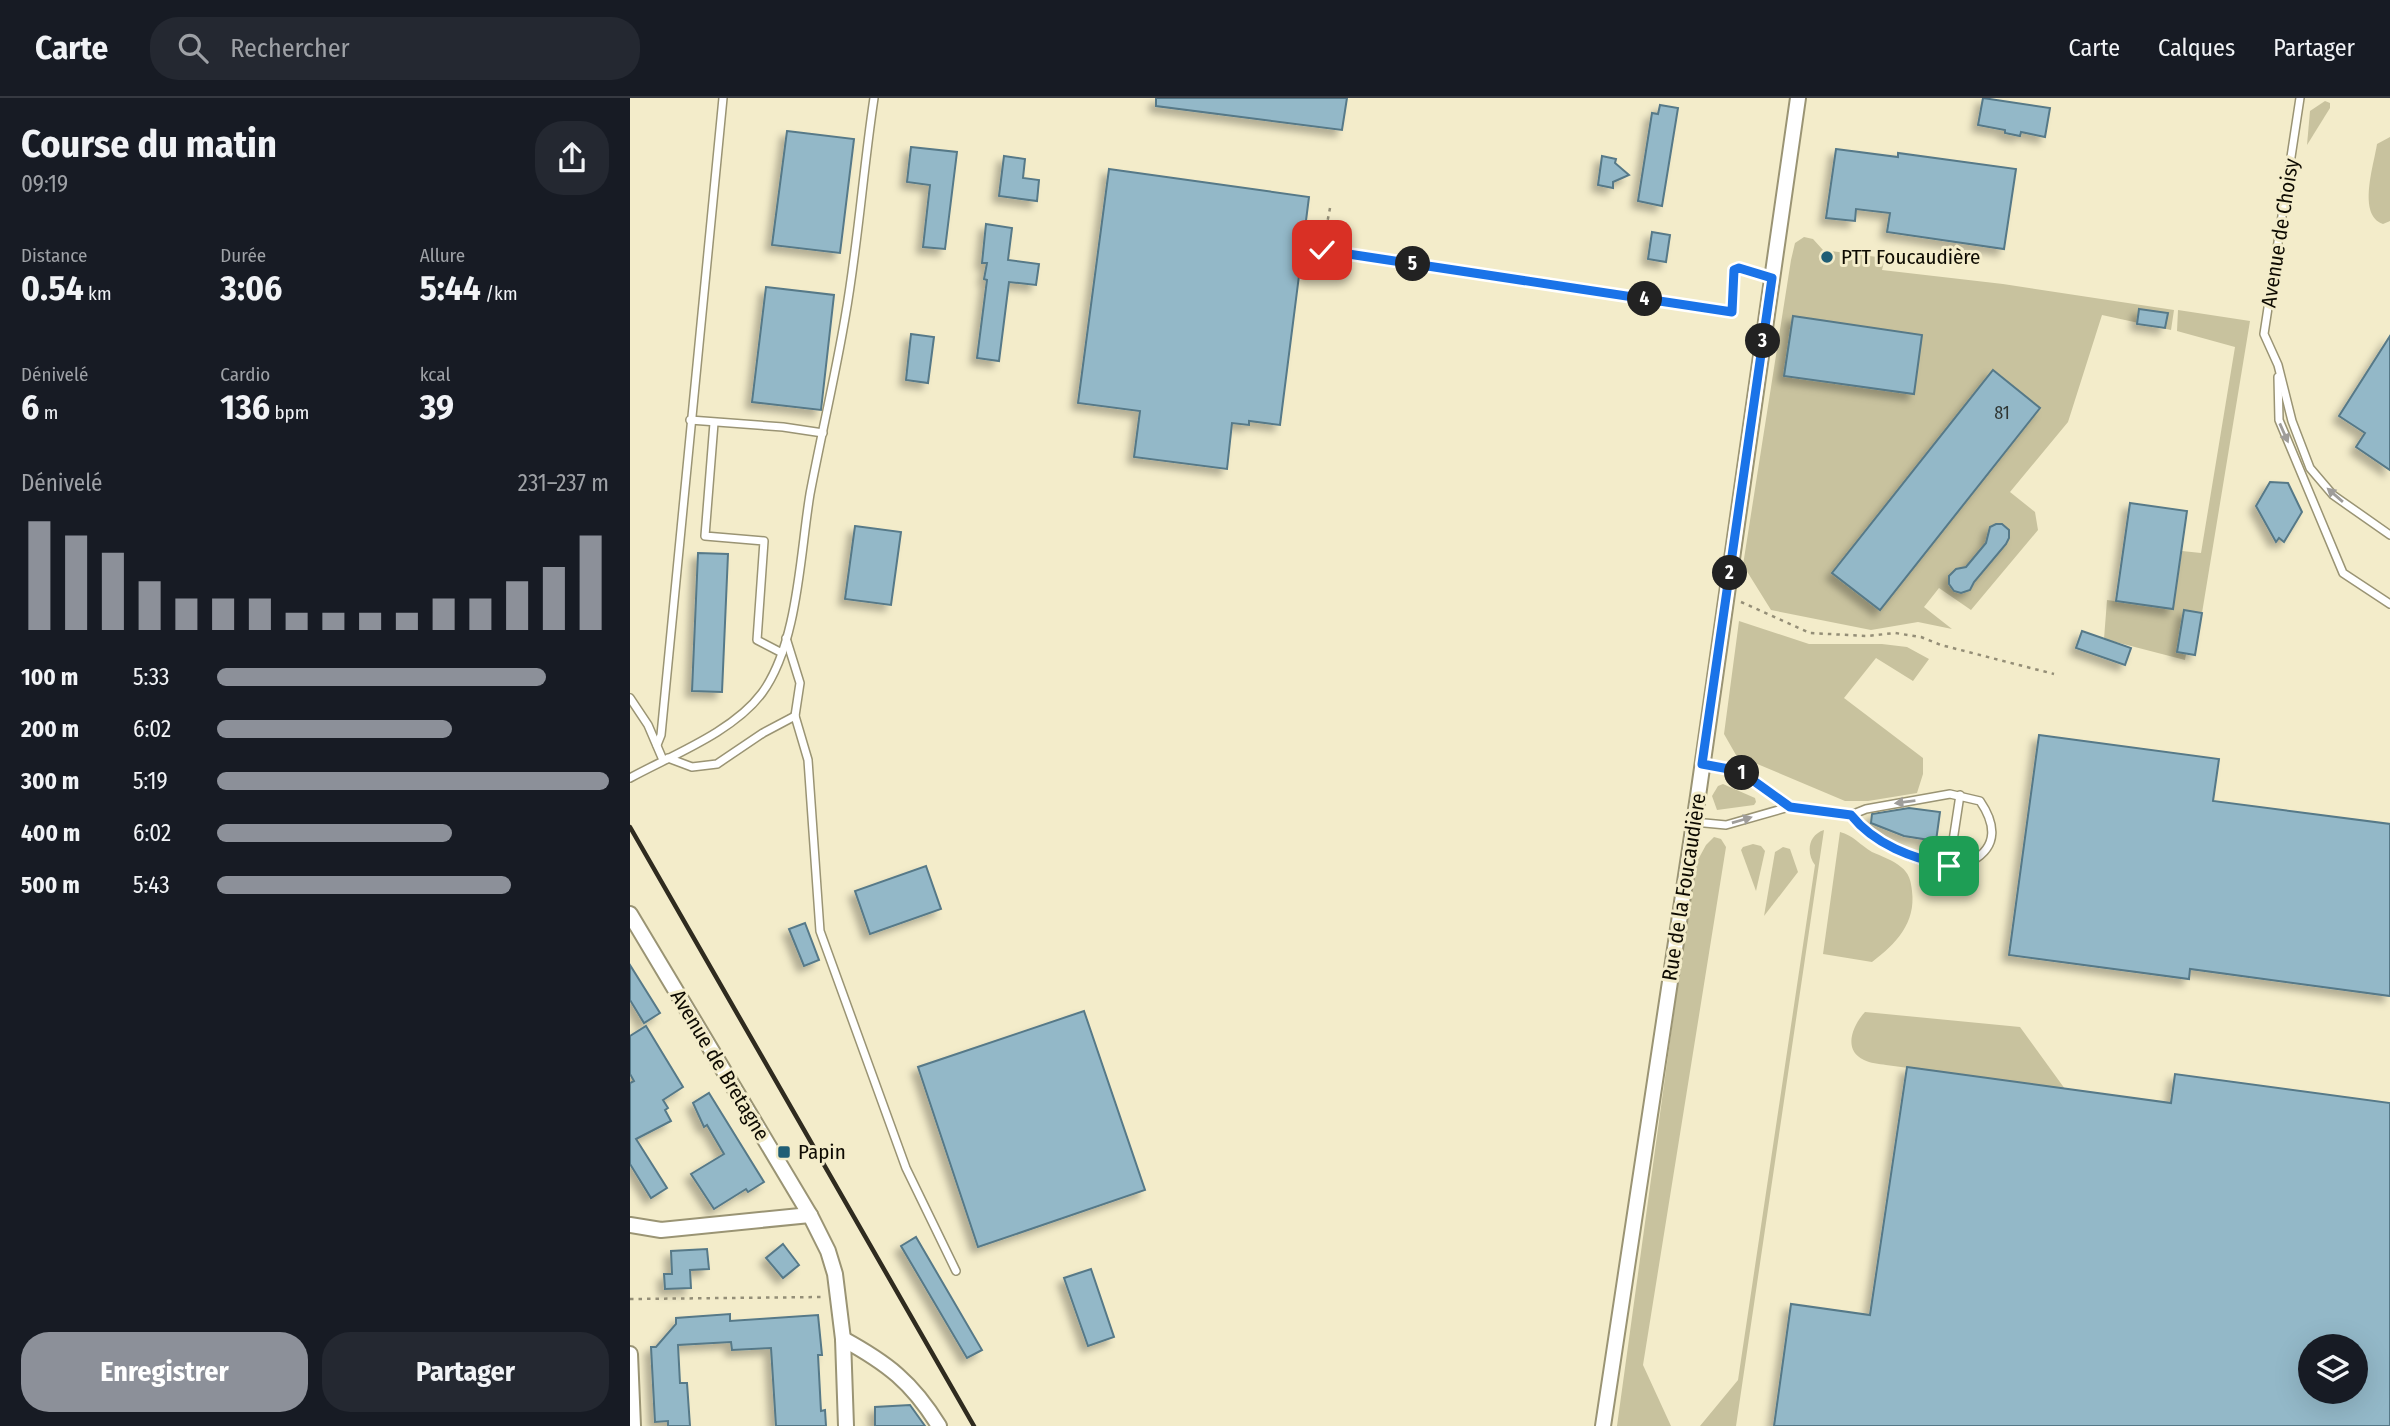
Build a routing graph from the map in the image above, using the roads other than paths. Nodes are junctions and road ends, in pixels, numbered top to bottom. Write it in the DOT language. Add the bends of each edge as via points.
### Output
graph roads {
  1 [pos="723,98"];
  2 [pos="874,98"];
  3 [pos="1798,98"];
  4 [pos="2300,98"];
  5 [pos="2278,365"];
  6 [pos="690,420"];
  7 [pos="714,422"];
  8 [pos="823,433"];
  9 [pos="2390,534"];
  10 [pos="2390,604"];
  11 [pos="786,638"];
  12 [pos="782,653"];
  13 [pos="630,698"];
  14 [pos="795,716"];
  15 [pos="657,745"];
  16 [pos="665,759"];
  17 [pos="1702,764"];
  18 [pos="630,778"];
  19 [pos="1959,795"];
  20 [pos="1790,807"];
  21 [pos="1851,815"];
  22 [pos="1694,822"];
  23 [pos="1949,866"];
  24 [pos="630,914"];
  25 [pos="810,1215"];
  26 [pos="630,1225"];
  27 [pos="957,1271"];
  28 [pos="842,1339"];
  29 [pos="630,1354"];
  30 [pos="633,1426"];
  31 [pos="846,1426"];
  32 [pos="939,1426"];
  33 [pos="1603,1426"];
  1 -- 6 [label="lane"];
  2 -- 8 [label="lane" via="846,316"];
  3 -- 17 [label="street, Rue de la Foucaudière"];
  4 -- 5 [label="lane, Avenue de Choisy" via="2264,334"];
  9 -- 5 [label="lane, one-way" via="2333,495 2310,468"];
  5 -- 10 [label="lane, one-way" via="2278,420 2343,573"];
  6 -- 7 [label="lane"];
  6 -- 15 [label="lane"];
  7 -- 8 [label="lane"];
  7 -- 12 [label="lane" via="705,536 764,541 757,640"];
  8 -- 11 [label="lane"];
  11 -- 12 [label="lane"];
  11 -- 14 [label="lane" via="800,683"];
  12 -- 16 [label="lane" via="778,669 744,712"];
  13 -- 15 [label="lane"];
  14 -- 16 [label="lane" via="717,764 692,767"];
  14 -- 27 [label="lane" via="808,760 820,931 906,1168"];
  15 -- 16 [label="lane"];
  16 -- 18 [label="lane"];
  17 -- 20 [label="lane" via="1740,771"];
  17 -- 22 [label="street, Rue de la Foucaudière"];
  19 -- 21 [label="lane, one-way" via="1890,804"];
  19 -- 23 [label="lane"];
  19 -- 23 [label="lane" via="1979,801 1990,816 1992,831 1990,844 1980,856"];
  20 -- 21 [label="lane"];
  22 -- 20 [label="lane, one-way" via="1726,825"];
  21 -- 23 [label="lane" via="1863,830 1885,844"];
  22 -- 33 [label="street, Rue de la Foucaudière"];
  24 -- 25 [label="street, Avenue de Bretagne"];
  25 -- 26 [label="street" via="662,1230"];
  25 -- 28 [label="street, Avenue de Bretagne" via="828,1251 839,1297"];
  28 -- 31 [label="street, Avenue de Bretagne"];
  28 -- 32 [label="street" via="898,1374"];
  29 -- 30 [label="street"];
}
